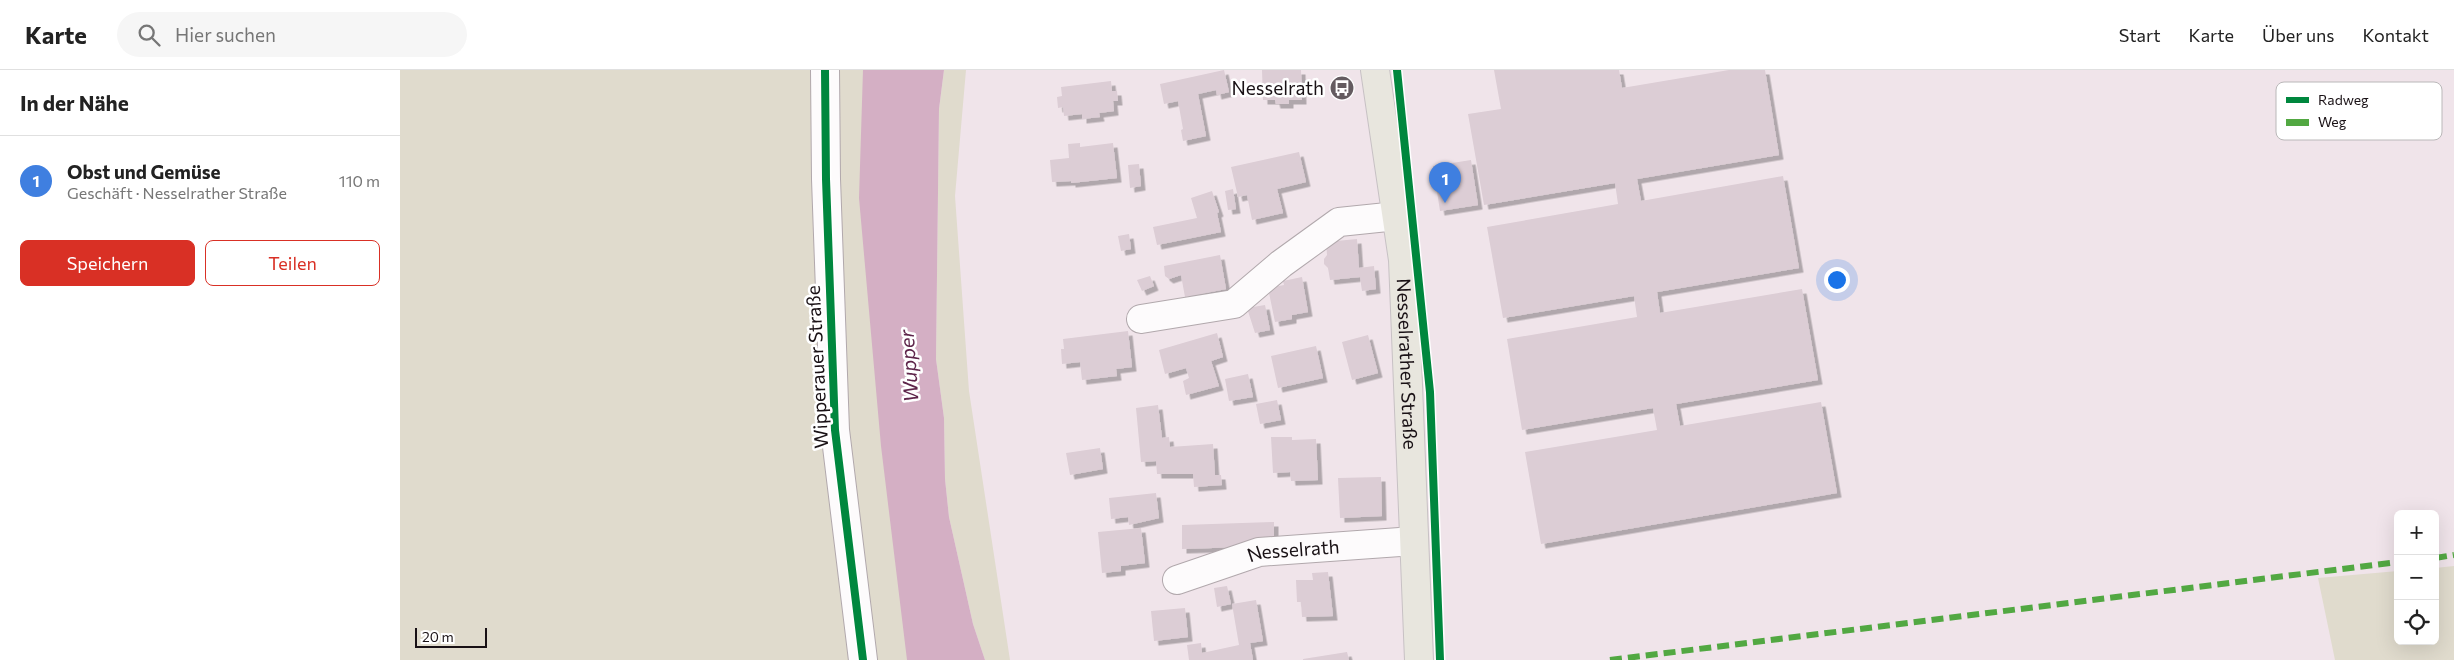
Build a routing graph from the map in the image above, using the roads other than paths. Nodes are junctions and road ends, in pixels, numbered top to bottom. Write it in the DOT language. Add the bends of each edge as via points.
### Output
graph roads {
  1 [pos="825,70"];
  2 [pos="1375,70"];
  3 [pos="1397,216"];
  4 [pos="1141,319"];
  5 [pos="1414,541"];
  6 [pos="1177,580"];
  7 [pos="863,660"];
  8 [pos="1418,660"];
  1 -- 7 [label="street, Wipperauer Straße" via="835,430"];
  2 -- 3 [label="main road, Nesselrather Straße"];
  3 -- 4 [label="street" via="1339,222 1281,264 1234,304"];
  3 -- 5 [label="main road, Nesselrather Straße" via="1403,260"];
  5 -- 6 [label="street, Nesselrath" via="1259,552"];
  5 -- 8 [label="main road, Nesselrather Straße"];
}
